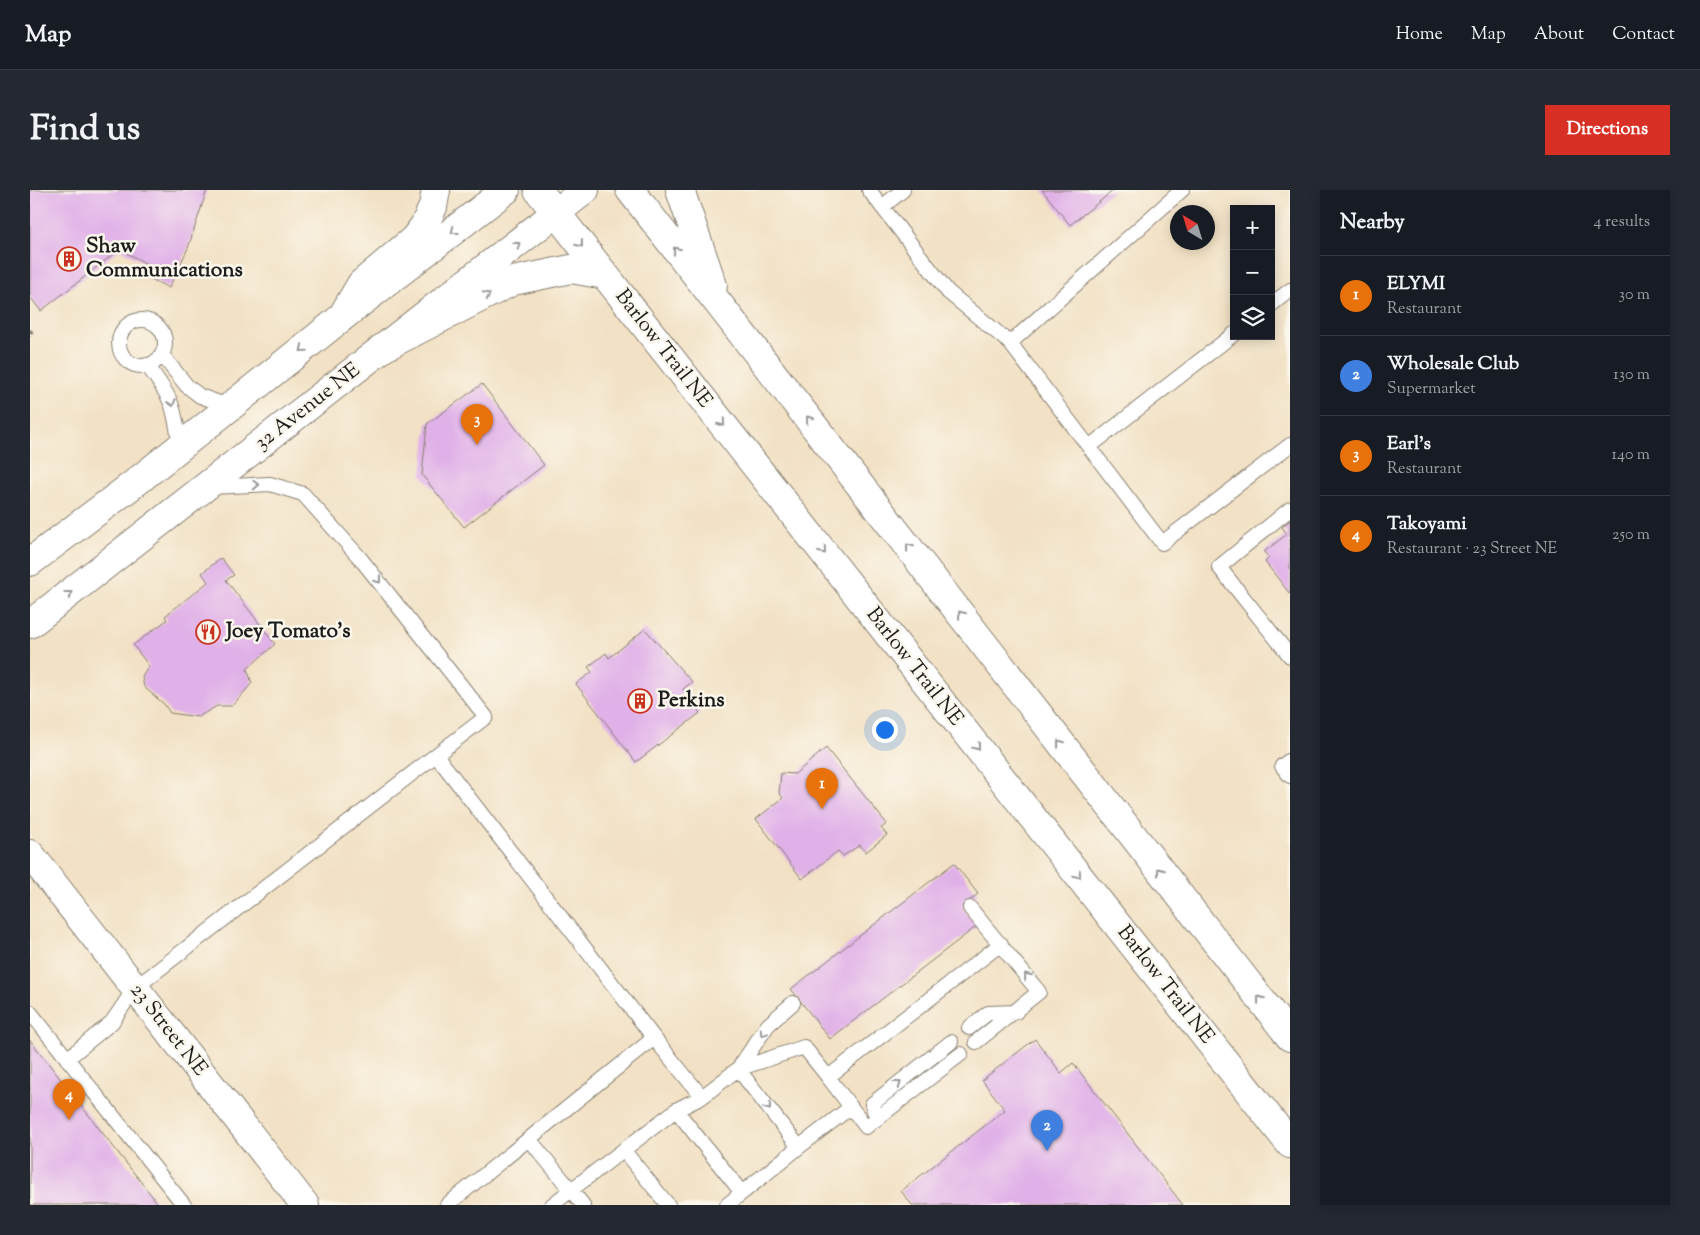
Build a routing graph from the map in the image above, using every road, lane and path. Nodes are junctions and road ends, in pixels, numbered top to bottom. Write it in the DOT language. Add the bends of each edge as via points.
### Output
graph roads {
  1 [pos="436,190"];
  2 [pos="506,190"];
  3 [pos="538,190"];
  4 [pos="585,190"];
  5 [pos="630,190"];
  6 [pos="680,190"];
  7 [pos="869,190"];
  8 [pos="903,190"];
  9 [pos="1182,190"];
  10 [pos="882,207"];
  11 [pos="556,212"];
  12 [pos="605,275"];
  13 [pos="1290,290"];
  14 [pos="1275,302"];
  15 [pos="719,304"];
  16 [pos="341,318"];
  17 [pos="30,330"];
  18 [pos="30,336"];
  19 [pos="1230,337"];
  20 [pos="1010,343"];
  21 [pos="381,349"];
  22 [pos="162,355"];
  23 [pos="147,365"];
  24 [pos="231,407"];
  25 [pos="1290,445"];
  26 [pos="1089,447"];
  27 [pos="180,448"];
  28 [pos="134,483"];
  29 [pos="208,487"];
  30 [pos="1290,509"];
  31 [pos="30,538"];
  32 [pos="30,562"];
  33 [pos="30,624"];
  34 [pos="1290,656"];
  35 [pos="436,756"];
  36 [pos="1290,760"];
  37 [pos="1290,776"];
  38 [pos="30,854"];
  39 [pos="970,908"];
  40 [pos="1001,944"];
  41 [pos="135,988"];
  42 [pos="793,1004"];
  43 [pos="30,1012"];
  44 [pos="1016,1012"];
  45 [pos="970,1028"];
  46 [pos="654,1038"];
  47 [pos="1290,1038"];
  48 [pos="951,1042"];
  49 [pos="976,1042"];
  50 [pos="962,1054"];
  51 [pos="67,1058"];
  52 [pos="738,1068"];
  53 [pos="828,1077"];
  54 [pos="702,1096"];
  55 [pos="851,1106"];
  56 [pos="676,1110"];
  57 [pos="877,1119"];
  58 [pos="529,1139"];
  59 [pos="1290,1144"];
  60 [pos="799,1147"];
  61 [pos="624,1151"];
  62 [pos="571,1190"];
  63 [pos="742,1193"];
  64 [pos="184,1205"];
  65 [pos="306,1205"];
  66 [pos="447,1205"];
  67 [pos="552,1205"];
  68 [pos="583,1205"];
  69 [pos="668,1205"];
  70 [pos="727,1205"];
  1 -- 16 [label="main road" via="430,213 414,240 361,284"];
  2 -- 16 [label="main road, one-way"];
  3 -- 11 [label="main road, Barlow Trail NE"];
  4 -- 11 [label="main road, 32 Avenue NE"];
  15 -- 5 [label="main road, one-way"];
  6 -- 15 [label="main road"];
  7 -- 10 [label="lane"];
  8 -- 10 [label="lane"];
  9 -- 20 [label="lane"];
  10 -- 20 [label="lane" via="948,292"];
  11 -- 12 [label="main road, Barlow Trail NE, one-way"];
  21 -- 11 [label="main road, 32 Avenue NE, one-way"];
  21 -- 12 [label="main road, one-way" via="513,281 571,269"];
  12 -- 59 [label="main road, Barlow Trail NE, one-way"];
  13 -- 14 [label="lane"];
  47 -- 15 [label="main road, one-way"];
  16 -- 24 [label="main road, one-way"];
  17 -- 18 [label="path" via="33,334"];
  19 -- 26 [label="lane"];
  20 -- 26 [label="lane"];
  21 -- 29 [label="main road, 32 Avenue NE"];
  22 -- 23 [label="lane"];
  22 -- 23 [label="lane" via="165,338 156,324 141,320 128,324 119,338 120,351 131,363"];
  22 -- 24 [label="lane" via="187,386 200,396"];
  23 -- 27 [label="lane, one-way" via="169,394"];
  24 -- 27 [label="main road"];
  25 -- 26 [label="lane" via="1162,543"];
  27 -- 28 [label="main road"];
  28 -- 31 [label="main road"];
  28 -- 32 [label="main road"];
  33 -- 29 [label="main road, 32 Avenue NE, one-way"];
  29 -- 35 [label="lane, one-way" via="270,484 303,494 360,558 486,718"];
  30 -- 34 [label="lane" via="1219,567"];
  35 -- 41 [label="lane"];
  35 -- 46 [label="lane"];
  36 -- 37 [label="lane" via="1282,766"];
  38 -- 41 [label="main road, 23 Street NE"];
  39 -- 40 [label="lane"];
  44 -- 40 [label="lane, one-way" via="1040,992"];
  40 -- 53 [label="lane"];
  41 -- 51 [label="lane" via="112,1022"];
  41 -- 65 [label="main road, 23 Street NE"];
  42 -- 52 [label="lane, one-way" via="768,1025"];
  43 -- 51 [label="lane"];
  44 -- 45 [label="lane" via="988,1013"];
  44 -- 49 [label="lane"];
  46 -- 54 [label="lane"];
  46 -- 58 [label="lane"];
  57 -- 48 [label="lane, one-way" via="872,1104"];
  50 -- 57 [label="lane"];
  51 -- 64 [label="lane"];
  52 -- 53 [label="lane" via="804,1047"];
  52 -- 54 [label="lane"];
  52 -- 60 [label="lane, one-way"];
  53 -- 55 [label="lane"];
  54 -- 56 [label="lane"];
  55 -- 57 [label="lane" via="866,1127"];
  55 -- 60 [label="lane"];
  56 -- 61 [label="lane"];
  56 -- 63 [label="lane"];
  58 -- 62 [label="lane"];
  58 -- 66 [label="lane"];
  60 -- 63 [label="lane"];
  61 -- 62 [label="lane"];
  61 -- 69 [label="lane"];
  62 -- 67 [label="lane"];
  62 -- 68 [label="lane"];
  63 -- 70 [label="lane"];
}
